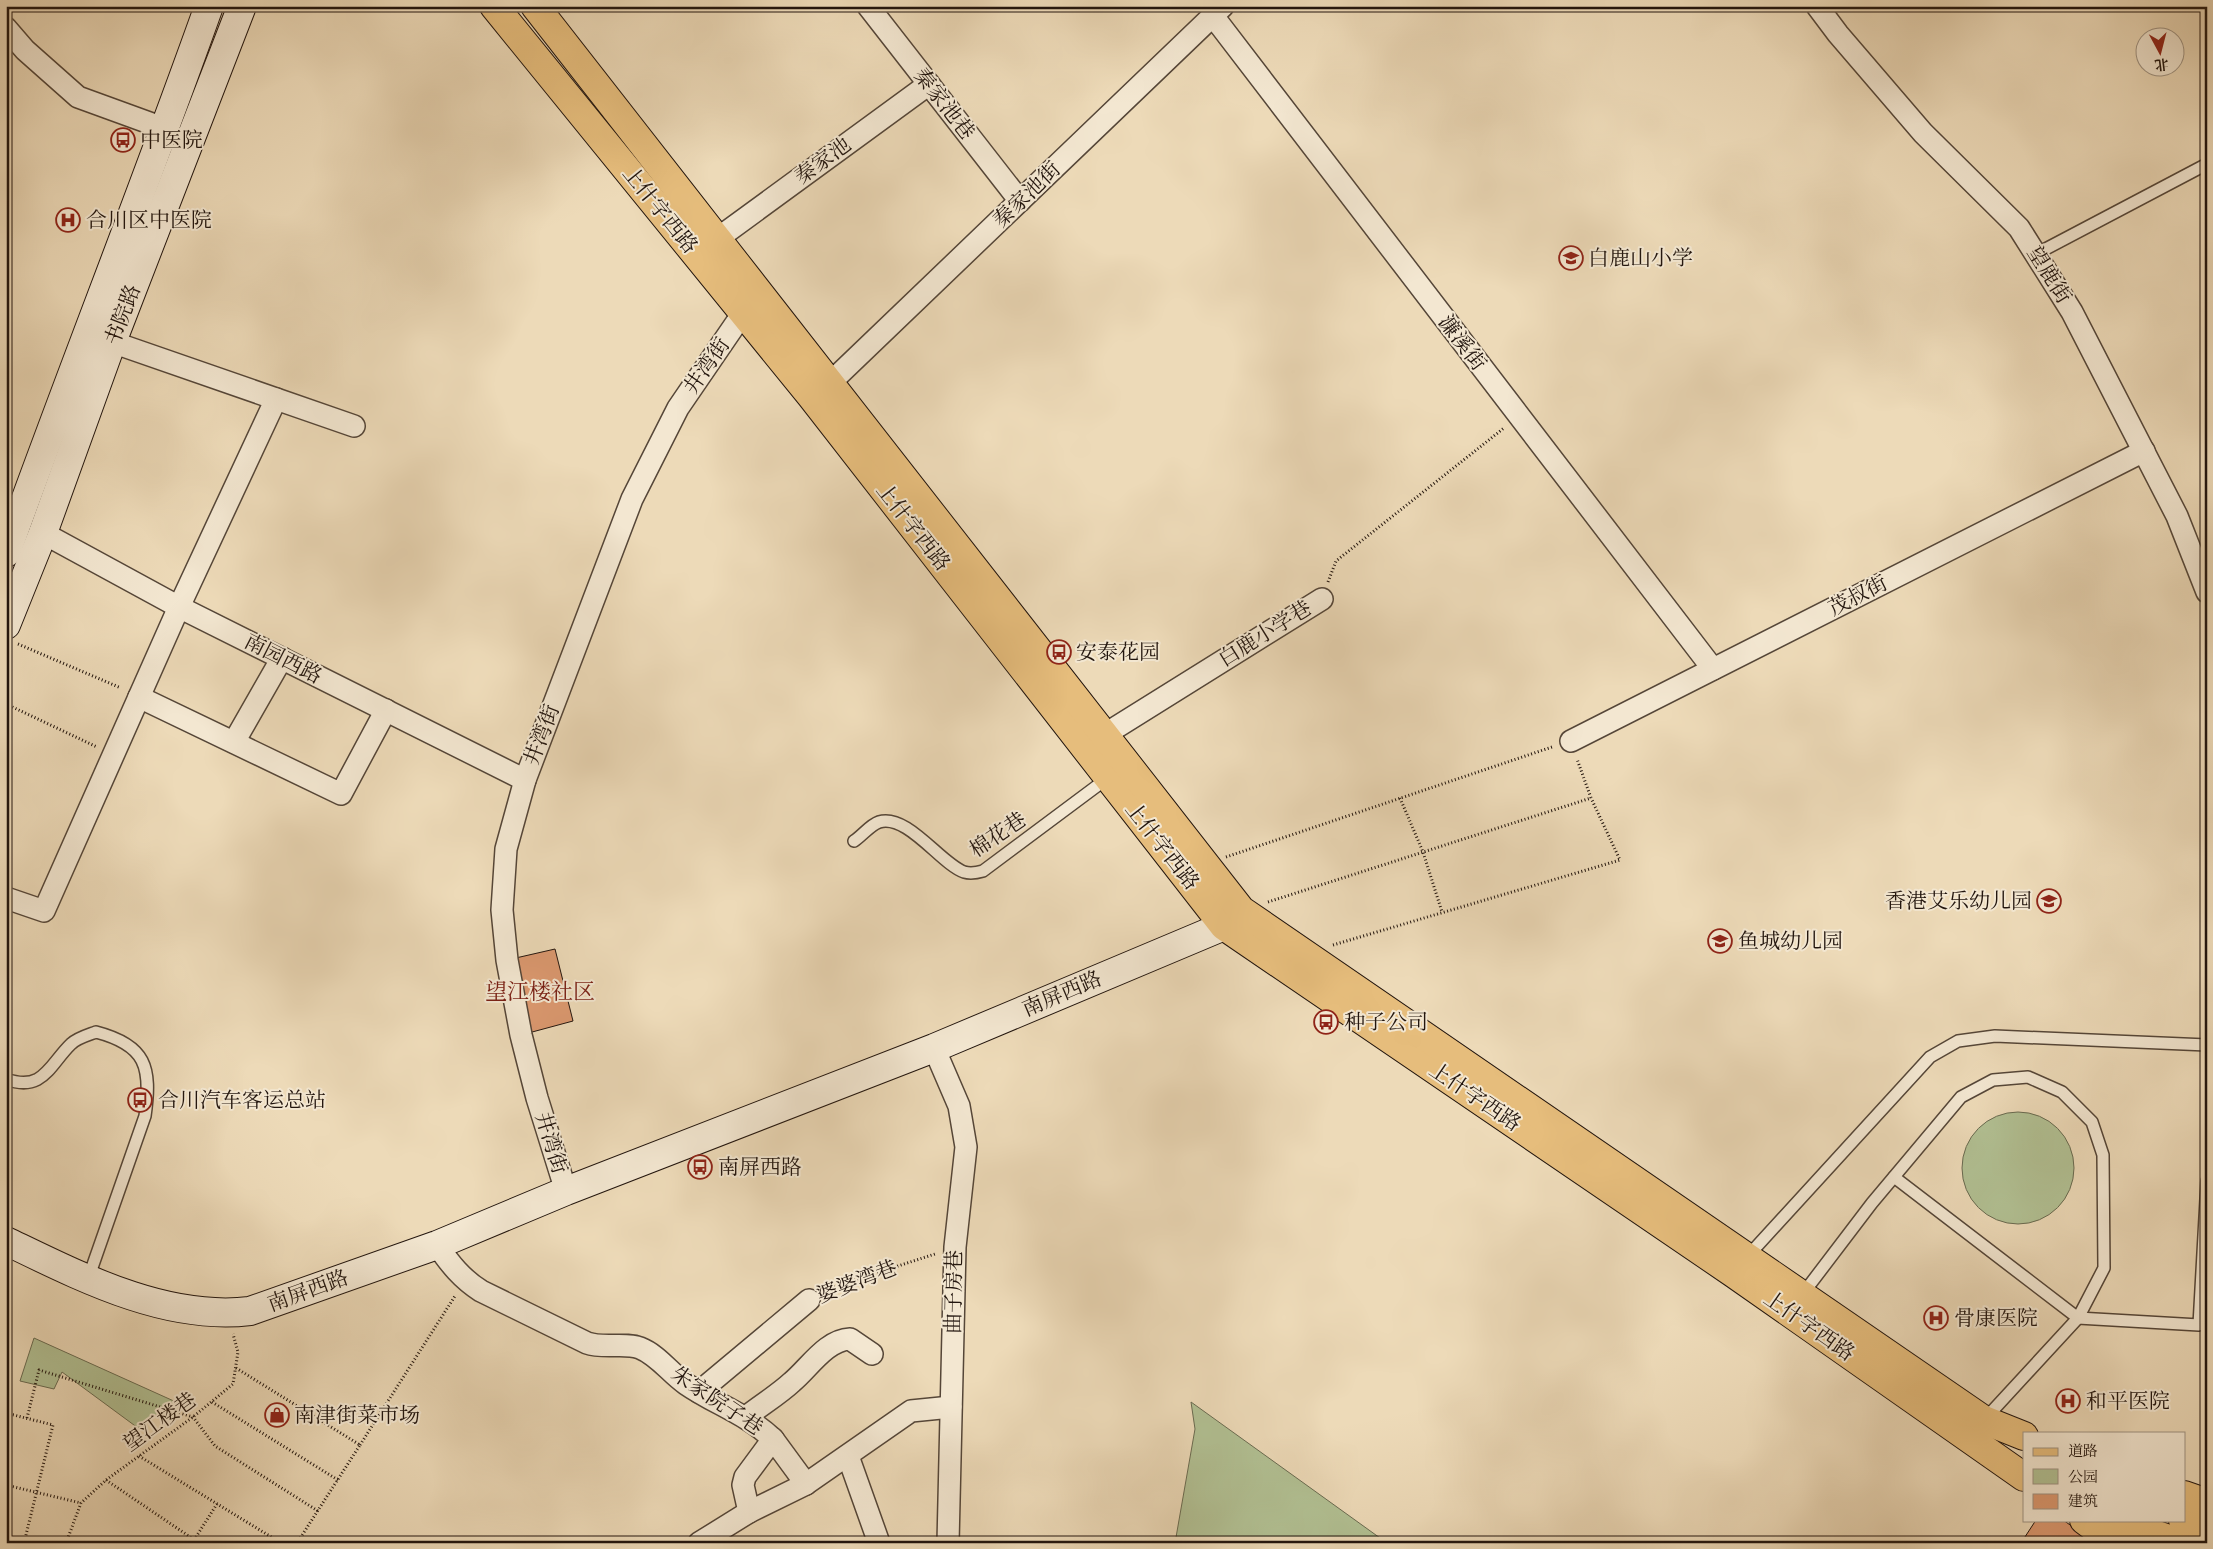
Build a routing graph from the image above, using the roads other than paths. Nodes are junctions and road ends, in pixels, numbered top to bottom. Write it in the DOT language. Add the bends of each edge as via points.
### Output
graph roads {
  1 [pos="209,6"];
  2 [pos="242,6"];
  3 [pos="494,6"];
  4 [pos="868,6"];
  5 [pos="1818,6"];
  6 [pos="539,8"];
  7 [pos="1218,11"];
  8 [pos="6,28"];
  9 [pos="929,84"];
  10 [pos="166,129"];
  11 [pos="2207,164"];
  12 [pos="1020,201"];
  13 [pos="717,239"];
  14 [pos="2036,254"];
  15 [pos="744,313"];
  16 [pos="112,342"];
  17 [pos="830,383"];
  18 [pos="276,399"];
  19 [pos="354,426"];
  20 [pos="2144,451"];
  21 [pos="14,508"];
  22 [pos="43,533"];
  23 [pos="6,553"];
  24 [pos="2207,592"];
  25 [pos="1322,599"];
  26 [pos="179,607"];
  27 [pos="11,634"];
  28 [pos="282,658"];
  29 [pos="1713,669"];
  30 [pos="140,696"];
  31 [pos="386,710"];
  32 [pos="1104,735"];
  33 [pos="1571,741"];
  34 [pos="234,742"];
  35 [pos="1109,778"];
  36 [pos="525,780"];
  37 [pos="854,841"];
  38 [pos="6,898"];
  39 [pos="1233,918"];
  40 [pos="2207,1045"];
  41 [pos="934,1048"];
  42 [pos="6,1079"];
  43 [pos="1894,1177"];
  44 [pos="2207,1181"];
  45 [pos="566,1191"];
  46 [pos="6,1240"];
  47 [pos="437,1245"];
  48 [pos="1747,1257"];
  49 [pos="88,1280"];
  50 [pos="1802,1295"];
  51 [pos="809,1300"];
  52 [pos="2078,1318"];
  53 [pos="872,1354"];
  54 [pos="699,1392"];
  55 [pos="951,1408"];
  56 [pos="746,1417"];
  57 [pos="1978,1430"];
  58 [pos="2023,1436"];
  59 [pos="773,1440"];
  60 [pos="2023,1443"];
  61 [pos="848,1456"];
  62 [pos="2023,1468"];
  63 [pos="2023,1476"];
  64 [pos="806,1484"];
  65 [pos="2186,1496"];
  66 [pos="2207,1502"];
  67 [pos="749,1512"];
  68 [pos="2186,1521"];
  69 [pos="2127,1522"];
  70 [pos="2207,1528"];
  71 [pos="2099,1531"];
  72 [pos="699,1543"];
  73 [pos="879,1543"];
  74 [pos="948,1543"];
  75 [pos="2124,1543"];
  76 [pos="2181,1543"];
  1 -- 10 [label="street, 书院路"];
  2 -- 16 [label="street, 书院路"];
  3 -- 15 [label="main road, 上什字西路"];
  4 -- 9 [label="street, 秦家池巷"];
  5 -- 14 [label="street, 望鹿街" via="1923,134 2019,228"];
  6 -- 13 [label="main road, 上什字西路"];
  7 -- 12 [label="street, 秦家池街"];
  7 -- 29 [label="street, 濂溪街" via="1518,417"];
  8 -- 10 [label="street" via="25,50 78,97"];
  9 -- 12 [label="street, 秦家池巷"];
  9 -- 13 [label="street, 秦家池"];
  10 -- 21 [label="street, 书院路"];
  11 -- 14 [label="lane"];
  12 -- 17 [label="street, 秦家池街"];
  13 -- 17 [label="main road, 上什字西路"];
  14 -- 20 [label="street, 望鹿街" via="2072,312"];
  15 -- 35 [label="main road, 上什字西路"];
  15 -- 36 [label="street, 井湾街" via="678,408 632,500"];
  16 -- 18 [label="street"];
  16 -- 22 [label="street, 书院路"];
  17 -- 32 [label="main road, 上什字西路"];
  18 -- 19 [label="street"];
  18 -- 26 [label="street"];
  20 -- 24 [label="street, 望鹿街" via="2178,516"];
  20 -- 29 [label="street, 茂叔街"];
  21 -- 23 [label="street, 书院路"];
  22 -- 26 [label="street, 南园西路"];
  22 -- 27 [label="street, 书院路"];
  25 -- 32 [label="street, 白鹿小学巷"];
  26 -- 28 [label="street, 南园西路"];
  26 -- 30 [label="street"];
  28 -- 31 [label="street, 南园西路"];
  28 -- 34 [label="street"];
  29 -- 33 [label="street, 茂叔街"];
  30 -- 34 [label="street"];
  30 -- 38 [label="street" via="44,911"];
  31 -- 34 [label="street" via="341,794"];
  31 -- 36 [label="street, 南园西路"];
  32 -- 39 [label="main road, 上什字西路" via="1205,864"];
  35 -- 37 [label="lane, 棉花巷" via="983,871 973,874 962,872 920,838 887,820 877,822"];
  35 -- 39 [label="main road, 上什字西路"];
  36 -- 45 [label="street, 井湾街" via="506,848 502,910 507,960 521,1035"];
  39 -- 41 [label="street, 南屏西路"];
  39 -- 48 [label="main road, 上什字西路" via="1304,953"];
  39 -- 57 [label="main road, 上什字西路" via="1716,1262"];
  40 -- 48 [label="lane" via="1995,1036 1958,1041 1930,1057"];
  41 -- 45 [label="street, 南屏西路"];
  41 -- 55 [label="street, 曲子房巷" via="958,1106 966,1147 955,1247"];
  42 -- 49 [label="lane" via="16,1082 39,1080 54,1067 72,1043 96,1032 117,1037 136,1050 145,1069 149,1090 145,1116"];
  43 -- 50 [label="lane"];
  43 -- 52 [label="lane"];
  43 -- 52 [label="lane" via="1961,1097 1993,1080 2028,1077 2062,1092 2092,1122 2103,1155 2104,1268"];
  44 -- 52 [label="lane" via="2200,1325"];
  45 -- 47 [label="street, 南屏西路"];
  46 -- 49 [label="street, 南屏西路"];
  47 -- 49 [label="street, 南屏西路" via="250,1311 227,1314 161,1304"];
  47 -- 54 [label="street, 朱家院子巷" via="465,1281 481,1291 587,1343 638,1347"];
  48 -- 50 [label="main road, 上什字西路"];
  50 -- 57 [label="main road, 上什字西路"];
  51 -- 54 [label="street, 婆婆湾巷"];
  52 -- 57 [label="lane"];
  53 -- 56 [label="street" via="850,1339 836,1342 792,1383"];
  54 -- 56 [label="street, 朱家院子巷"];
  55 -- 61 [label="street" via="911,1411"];
  55 -- 74 [label="street, 曲子房巷"];
  56 -- 59 [label="street, 朱家院子巷"];
  57 -- 58 [label="main road, 上什字西路"];
  57 -- 60 [label="main road"];
  57 -- 62 [label="main road"];
  57 -- 63 [label="main road, 上什字西路"];
  59 -- 64 [label="street"];
  59 -- 67 [label="street, 朱家院子巷" via="745,1477 743,1485"];
  61 -- 64 [label="street"];
  61 -- 73 [label="street"];
  64 -- 67 [label="street"];
  65 -- 66 [label="main road"];
  67 -- 72 [label="street"];
  68 -- 70 [label="main road"];
  69 -- 76 [label="main road"];
  71 -- 75 [label="main road"];
}
